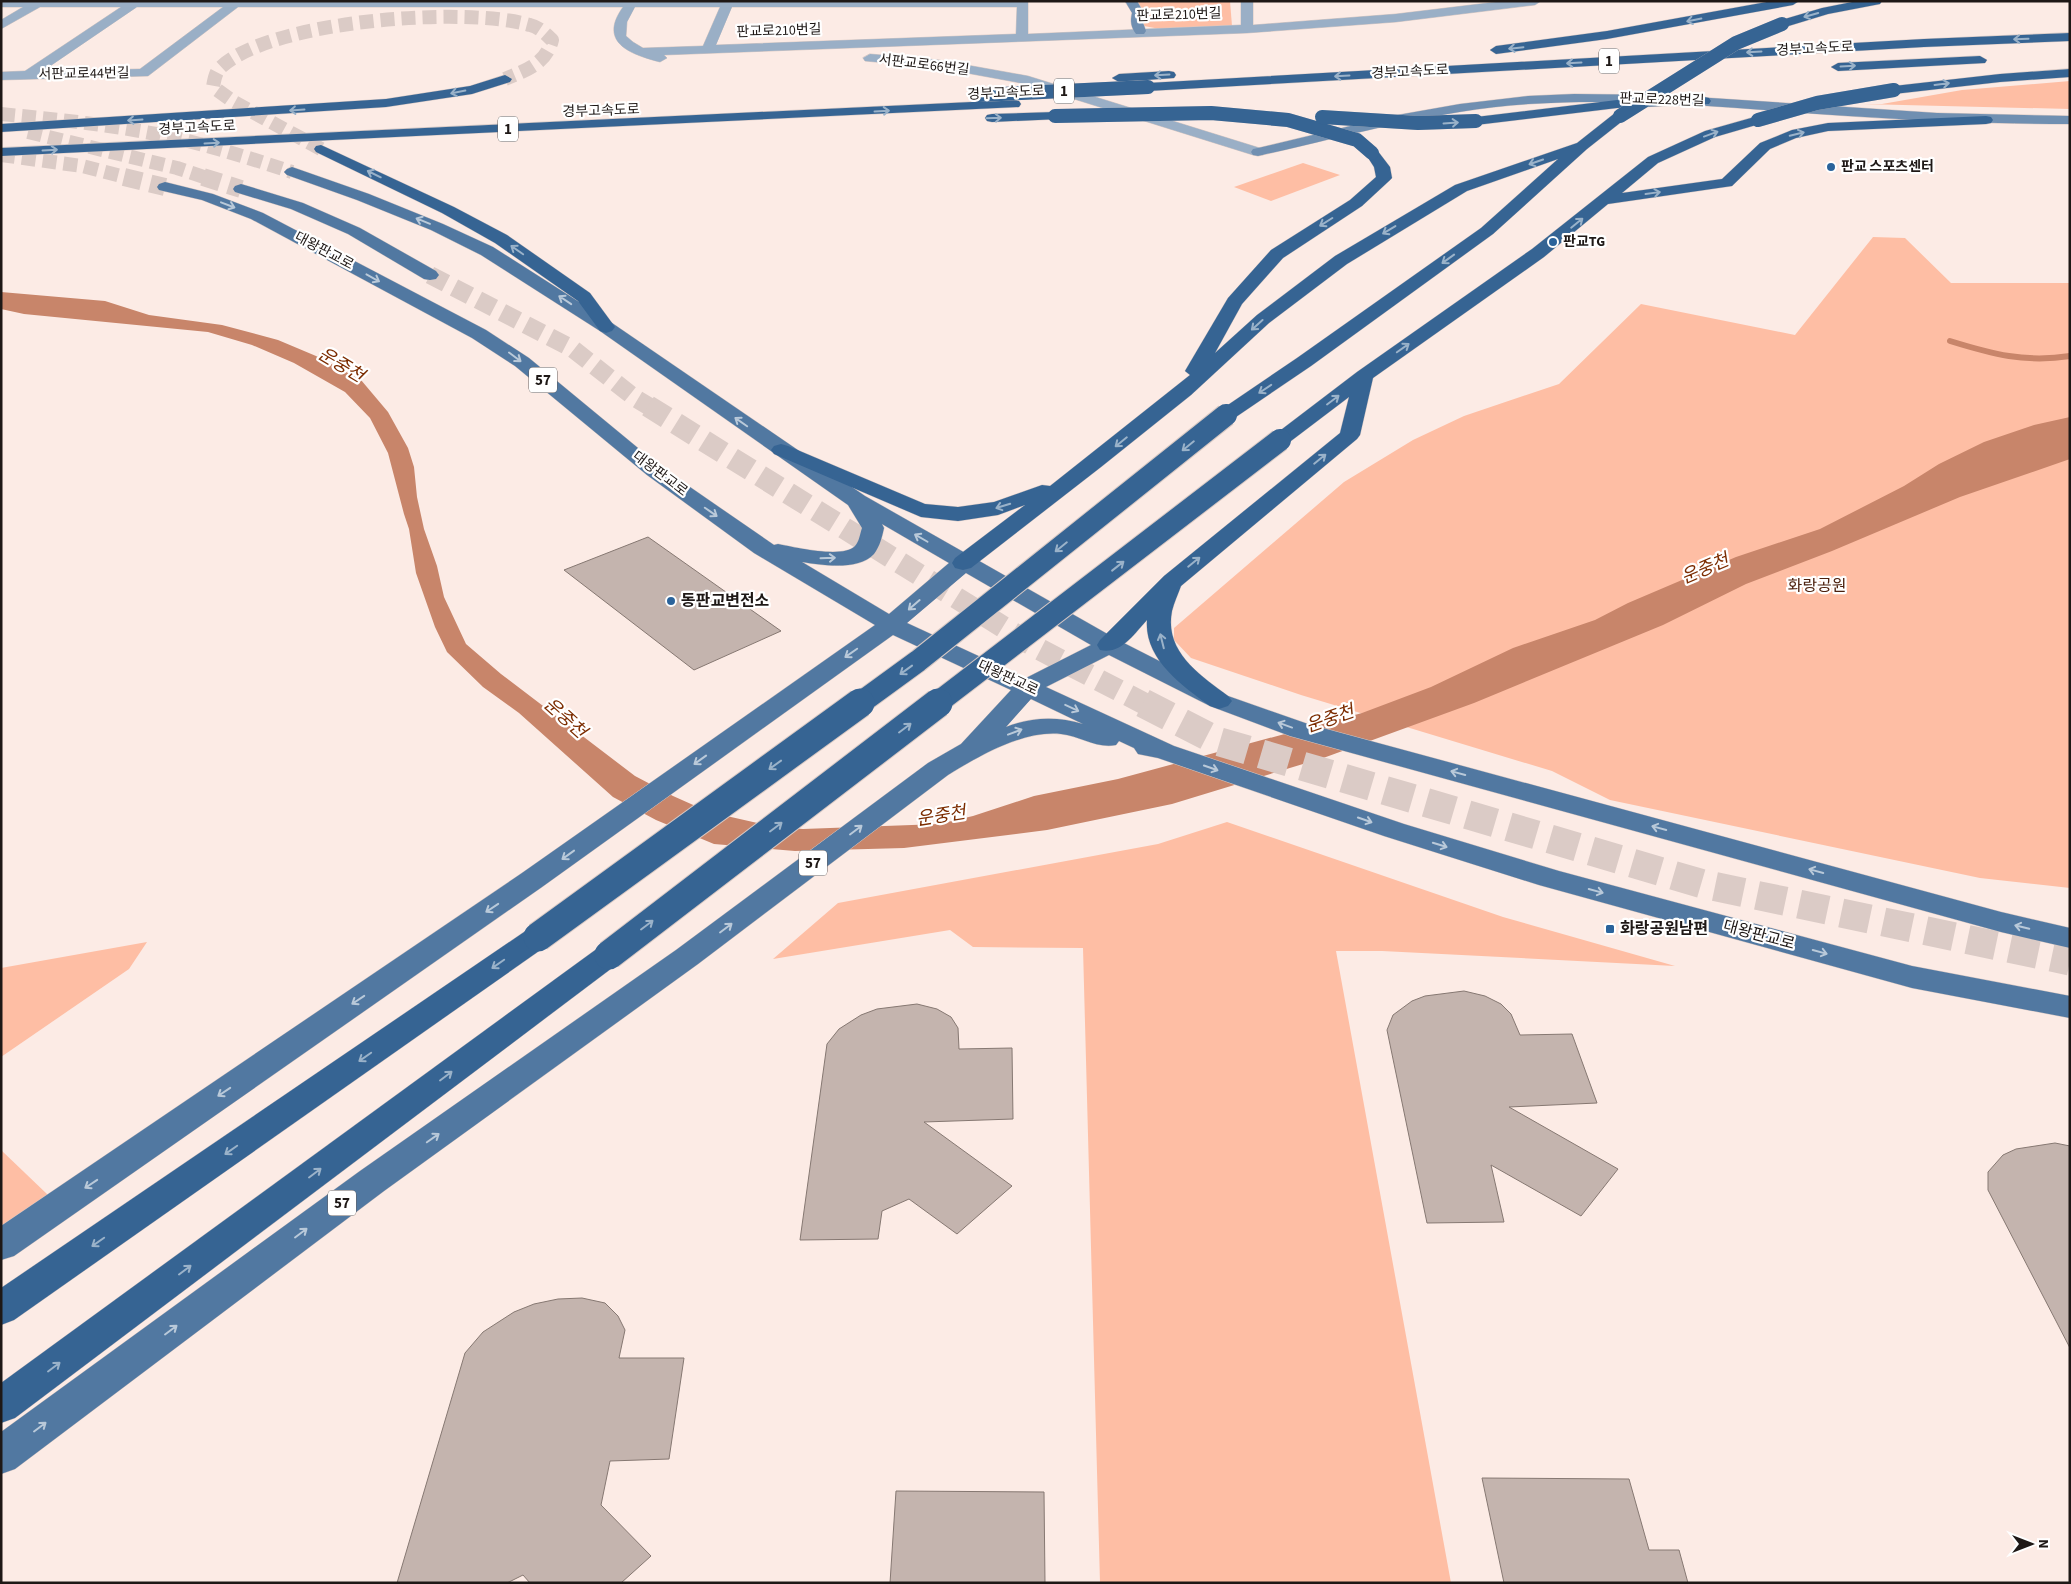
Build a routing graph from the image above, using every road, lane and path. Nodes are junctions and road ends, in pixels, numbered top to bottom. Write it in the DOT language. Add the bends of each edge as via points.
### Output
graph roads {
  1 [pos="1131,1"];
  2 [pos="1247,1"];
  3 [pos="1434,1"];
  4 [pos="1535,1"];
  5 [pos="1793,1"];
  6 [pos="1876,1"];
  7 [pos="135,2"];
  8 [pos="436,2"];
  9 [pos="1,3"];
  10 [pos="38,3"];
  11 [pos="235,3"];
  12 [pos="632,3"];
  13 [pos="728,4"];
  14 [pos="818,6"];
  15 [pos="1340,8"];
  16 [pos="1446,13"];
  17 [pos="1347,22"];
  18 [pos="1,25"];
  19 [pos="1248,29"];
  20 [pos="1140,31"];
  21 [pos="1022,36"];
  22 [pos="2070,38"];
  23 [pos="708,49"];
  24 [pos="643,52"];
  25 [pos="1480,52"];
  26 [pos="858,58"];
  27 [pos="1996,59"];
  28 [pos="1366,62"];
  29 [pos="701,63"];
  30 [pos="1824,67"];
  31 [pos="2070,72"];
  32 [pos="1717,73"];
  33 [pos="28,75"];
  34 [pos="1,76"];
  35 [pos="1659,76"];
  36 [pos="505,79"];
  37 [pos="964,88"];
  38 [pos="1320,91"];
  39 [pos="1704,101"];
  40 [pos="552,112"];
  41 [pos="1210,113"];
  42 [pos="522,114"];
  43 [pos="1986,120"];
  44 [pos="2070,120"];
  45 [pos="364,121"];
  46 [pos="264,125"];
  47 [pos="1,128"];
  48 [pos="385,134"];
  49 [pos="1,136"];
  50 [pos="1582,146"];
  51 [pos="321,149"];
  52 [pos="1,152"];
  53 [pos="1258,152"];
  54 [pos="292,172"];
  55 [pos="165,186"];
  56 [pos="241,189"];
  57 [pos="1605,200"];
  58 [pos="430,275"];
  59 [pos="606,327"];
  60 [pos="1364,376"];
  61 [pos="1184,391"];
  62 [pos="781,450"];
  63 [pos="1094,463"];
  64 [pos="857,501"];
  65 [pos="762,548"];
  66 [pos="963,563"];
  67 [pos="1172,581"];
  68 [pos="891,625"];
  69 [pos="1109,645"];
  70 [pos="1028,687"];
  71 [pos="1219,701"];
  72 [pos="1109,734"];
  73 [pos="970,750"];
  74 [pos="2070,938"];
  75 [pos="2000,993"];
  76 [pos="2070,1007"];
  77 [pos="2070,1024"];
  78 [pos="1,1246"];
  79 [pos="1,1309"];
  80 [pos="1,1406"];
  81 [pos="1,1456"];
  1 -- 20 [label="street" via="1138,13 1136,20"];
  2 -- 19 [label="street"];
  3 -- 16 [label="street"];
  4 -- 16 [label="street, 판교로210번길"];
  5 -- 25 [label="highway, one-way" via="1607,35"];
  6 -- 50 [label="highway, one-way, bridge" via="1782,24 1736,43 1620,116"];
  7 -- 10 [label="street"];
  7 -- 11 [label="street"];
  7 -- 33 [label="street, 서판교로44번길"];
  8 -- 11 [label="street"];
  8 -- 12 [label="street"];
  9 -- 10 [label="street"];
  10 -- 18 [label="street"];
  11 -- 33 [label="street, 서판교로44번길" via="143,73"];
  12 -- 13 [label="street"];
  12 -- 24 [label="street" via="623,15 620,36"];
  13 -- 14 [label="street"];
  13 -- 23 [label="street"];
  14 -- 21 [label="street" via="922,8 965,3 1022,3"];
  15 -- 17 [label="street"];
  16 -- 17 [label="street, 판교로210번길"];
  17 -- 19 [label="street, 판교로210번길"];
  19 -- 20 [label="street, 판교로210번길"];
  20 -- 21 [label="street, 판교로210번길"];
  21 -- 23 [label="street, 판교로210번길" via="917,36"];
  22 -- 42 [label="highway, 경부고속도로 / 1, one-way, bridge" via="1914,43 1148,87"];
  23 -- 24 [label="street, 판교로210번길"];
  24 -- 29 [label="street" via="669,60"];
  26 -- 53 [label="street, 서판교로66번길" via="916,61 1028,80"];
  30 -- 27 [label="highway, 경부고속도로, one-way"];
  28 -- 37 [label="highway, one-way"];
  57 -- 31 [label="highway, one-way, bridge" via="1653,160 1710,134 1818,103 1894,90"];
  32 -- 35 [label="highway"];
  33 -- 34 [label="street, 서판교로44번길"];
  36 -- 47 [label="highway, one-way" via="472,90 386,103"];
  48 -- 38 [label="highway, 경부고속도로 / 1, one-way"];
  41 -- 39 [label="highway, one-way, bridge" via="1432,124 1617,104"];
  39 -- 43 [label="street, 판교로228번길"];
  39 -- 53 [label="street, 판교로228번길" via="1586,98 1491,104"];
  40 -- 42 [label="highway"];
  48 -- 41 [label="highway, one-way, bridge"];
  41 -- 61 [label="highway, one-way, bridge" via="1310,124 1357,140 1372,153 1382,168 1384,178 1356,203 1276,254 1234,302"];
  42 -- 45 [label="highway, 경부고속도로 / 1"];
  43 -- 44 [label="street, 판교로228번길"];
  57 -- 43 [label="highway, one-way" via="1727,184 1765,146 1792,134 1836,126"];
  46 -- 49 [label="highway, 경부고속도로"];
  52 -- 48 [label="highway, 경부고속도로 / 1, one-way"];
  50 -- 61 [label="highway, one-way" via="1461,188 1340,260 1264,319"];
  50 -- 79 [label="highway, one-way, bridge" via="1487,231 1226,415 918,661 538,937"];
  59 -- 51 [label="highway, one-way" via="584,298 501,239"];
  59 -- 54 [label="main road, one-way" via="487,250 363,197"];
  55 -- 65 [label="main road, 대왕판교로 / 57, one-way" via="207,197 257,216 508,351 654,472"];
  56 -- 58 [label="main road, 대왕판교로" via="297,206 354,232"];
  60 -- 57 [label="highway, one-way" via="1538,253"];
  62 -- 59 [label="main road, one-way"];
  67 -- 60 [label="highway, one-way" via="1350,435"];
  80 -- 60 [label="highway, one-way, bridge" via="609,955"];
  61 -- 63 [label="highway, one-way"];
  63 -- 62 [label="highway, one-way" via="1031,496 998,508 958,514 921,510"];
  62 -- 64 [label="main road"];
  63 -- 66 [label="highway"];
  65 -- 64 [label="main road, one-way" via="821,558 856,556 866,549 873,528"];
  66 -- 64 [label="main road, one-way"];
  65 -- 68 [label="main road, 대왕판교로 / 57"];
  66 -- 68 [label="main road, one-way"];
  66 -- 69 [label="main road"];
  67 -- 69 [label="highway"];
  71 -- 67 [label="highway, one-way" via="1183,674 1164,649 1159,629 1160,612"];
  68 -- 70 [label="main road, 대왕판교로"];
  68 -- 78 [label="main road, one-way" via="532,880"];
  69 -- 70 [label="main road, 57"];
  69 -- 71 [label="main road"];
  70 -- 72 [label="main road, 대왕판교로, one-way"];
  70 -- 73 [label="main road, 57"];
  74 -- 71 [label="main road, one-way" via="1299,730"];
  73 -- 72 [label="main road, one-way" via="1026,728 1062,726"];
  72 -- 75 [label="main road, 대왕판교로, one-way" via="1394,830 1549,878 1912,977"];
  81 -- 73 [label="main road, 57, one-way" via="372,1181 687,957 938,769"];
  75 -- 76 [label="main road, 대왕판교로"];
  75 -- 77 [label="main road"];
}
